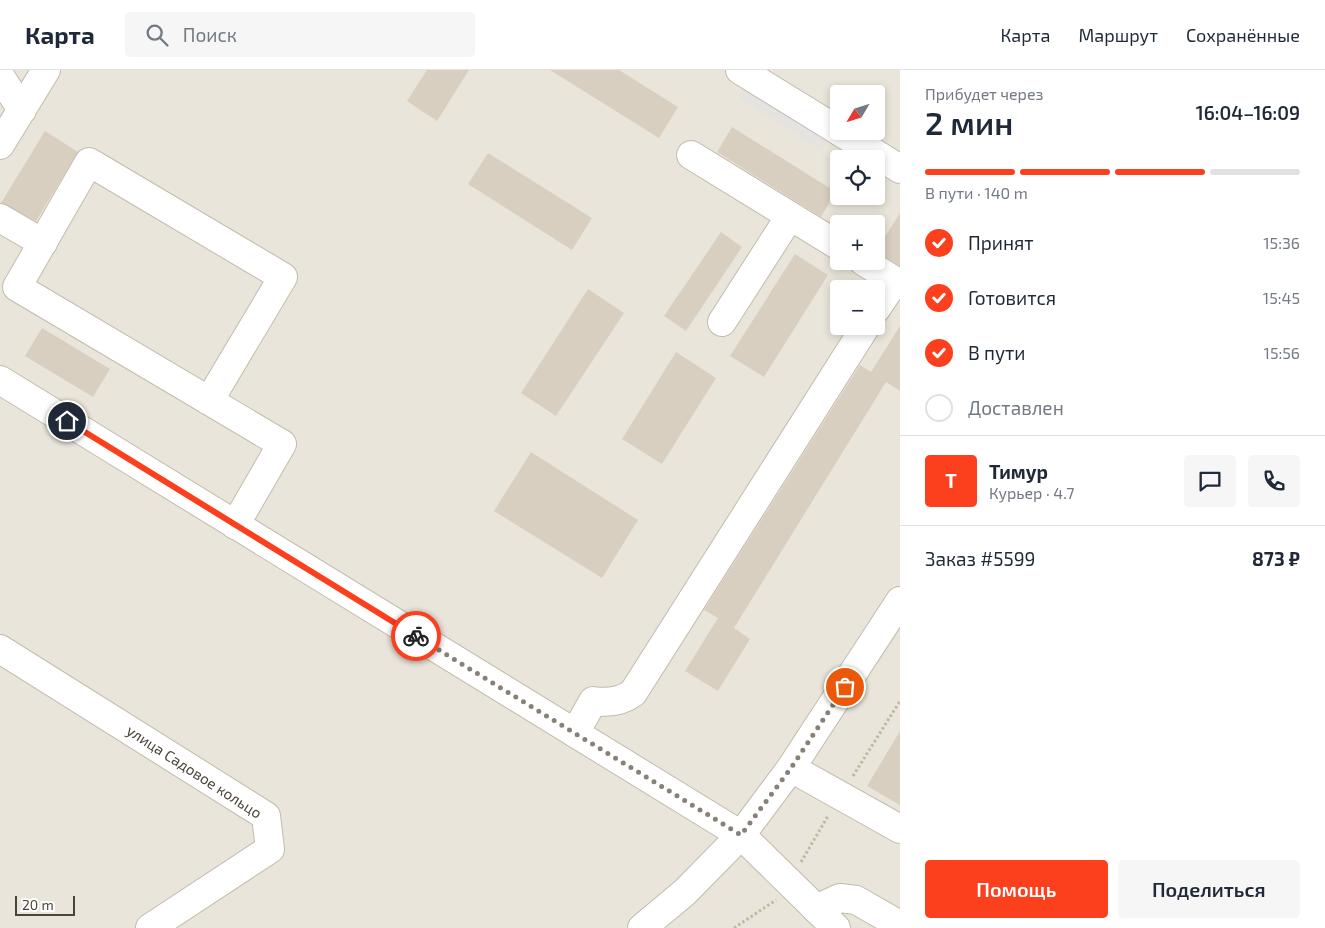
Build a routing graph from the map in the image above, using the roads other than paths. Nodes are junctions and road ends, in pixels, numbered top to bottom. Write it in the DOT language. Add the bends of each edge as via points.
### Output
graph roads {
  1 [pos="46,70"];
  2 [pos="740,70"];
  3 [pos="0,76"];
  4 [pos="22,110"];
  5 [pos="830,125"];
  6 [pos="853,140"];
  7 [pos="0,145"];
  8 [pos="691,155"];
  9 [pos="900,169"];
  10 [pos="790,216"];
  11 [pos="0,218"];
  12 [pos="830,240"];
  13 [pos="43,243"];
  14 [pos="878,270"];
  15 [pos="897,282"];
  16 [pos="885,297"];
  17 [pos="722,322"];
  18 [pos="860,335"];
  19 [pos="0,380"];
  20 [pos="208,401"];
  21 [pos="235,524"];
  22 [pos="900,601"];
  23 [pos="0,649"];
  24 [pos="575,734"];
  25 [pos="791,768"];
  26 [pos="900,829"];
  27 [pos="741,835"];
  28 [pos="816,909"];
  29 [pos="900,925"];
  30 [pos="150,928"];
  31 [pos="642,928"];
  32 [pos="836,928"];
  1 -- 4 [label="street"];
  2 -- 5 [label="street"];
  3 -- 4 [label="street"];
  4 -- 7 [label="street"];
  6 -- 9 [label="street"];
  8 -- 10 [label="street"];
  10 -- 12 [label="street"];
  10 -- 17 [label="street"];
  11 -- 13 [label="street"];
  13 -- 20 [label="street" via="17,287"];
  13 -- 20 [label="street" via="89,162 283,277"];
  14 -- 15 [label="street"];
  15 -- 16 [label="street"];
  18 -- 24 [label="street" via="633,693 616,701 593,701"];
  19 -- 21 [label="street"];
  20 -- 21 [label="street" via="282,444"];
  21 -- 24 [label="street"];
  22 -- 25 [label="street"];
  23 -- 30 [label="street, улица Садовое кольцо" via="266,816 270,849"];
  24 -- 27 [label="street"];
  25 -- 26 [label="street"];
  25 -- 27 [label="street"];
  27 -- 28 [label="street"];
  27 -- 31 [label="street" via="685,892"];
  28 -- 29 [label="street" via="840,898 856,900"];
  28 -- 32 [label="street"];
}
